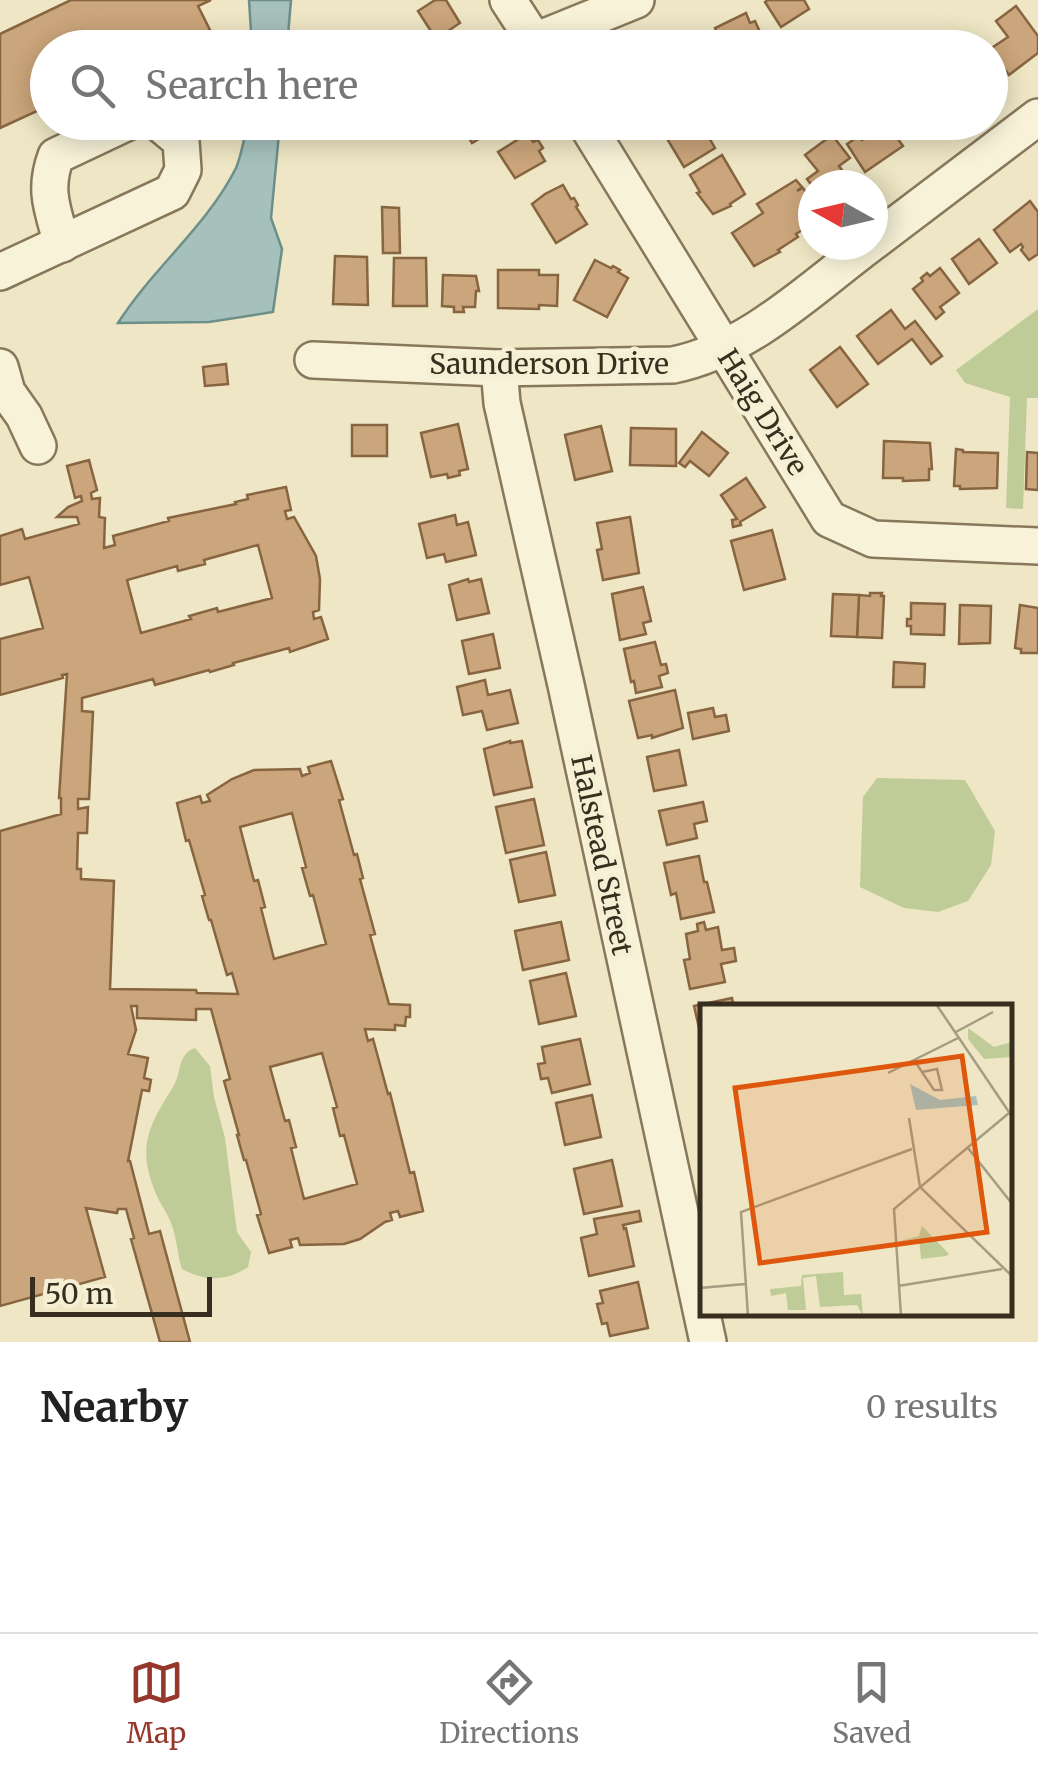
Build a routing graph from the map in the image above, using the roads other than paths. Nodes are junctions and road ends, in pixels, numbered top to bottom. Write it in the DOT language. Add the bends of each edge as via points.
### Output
graph roads {
  1 [pos="508,0"];
  2 [pos="636,0"];
  3 [pos="528,30"];
  4 [pos="568,30"];
  5 [pos="1038,117"];
  6 [pos="90,140"];
  7 [pos="180,140"];
  8 [pos="595,140"];
  9 [pos="1008,140"];
  10 [pos="1008,140"];
  11 [pos="888,230"];
  12 [pos="62,244"];
  13 [pos="849,260"];
  14 [pos="0,272"];
  15 [pos="712,354"];
  16 [pos="313,360"];
  17 [pos="499,368"];
  18 [pos="3,379"];
  19 [pos="38,446"];
  20 [pos="1038,546"];
  21 [pos="700,1305"];
  22 [pos="703,1317"];
  23 [pos="708,1342"];
  1 -- 3 [label="street"];
  2 -- 4 [label="street"];
  5 -- 9 [label="street, Saunderson Drive"];
  6 -- 12 [label="street" via="56,156 51,170 48,191"];
  7 -- 12 [label="street" via="183,170 172,192"];
  8 -- 15 [label="street, Haig Drive"];
  10 -- 11 [label="street, Saunderson Drive"];
  12 -- 14 [label="street"];
  13 -- 15 [label="street, Saunderson Drive" via="752,333"];
  15 -- 17 [label="street, Saunderson Drive" via="673,365"];
  15 -- 20 [label="street, Haig Drive" via="830,519 873,539"];
  16 -- 17 [label="street, Saunderson Drive"];
  17 -- 21 [label="street, Halstead Street"];
  18 -- 19 [label="street"];
  22 -- 23 [label="street, Halstead Street"];
}
